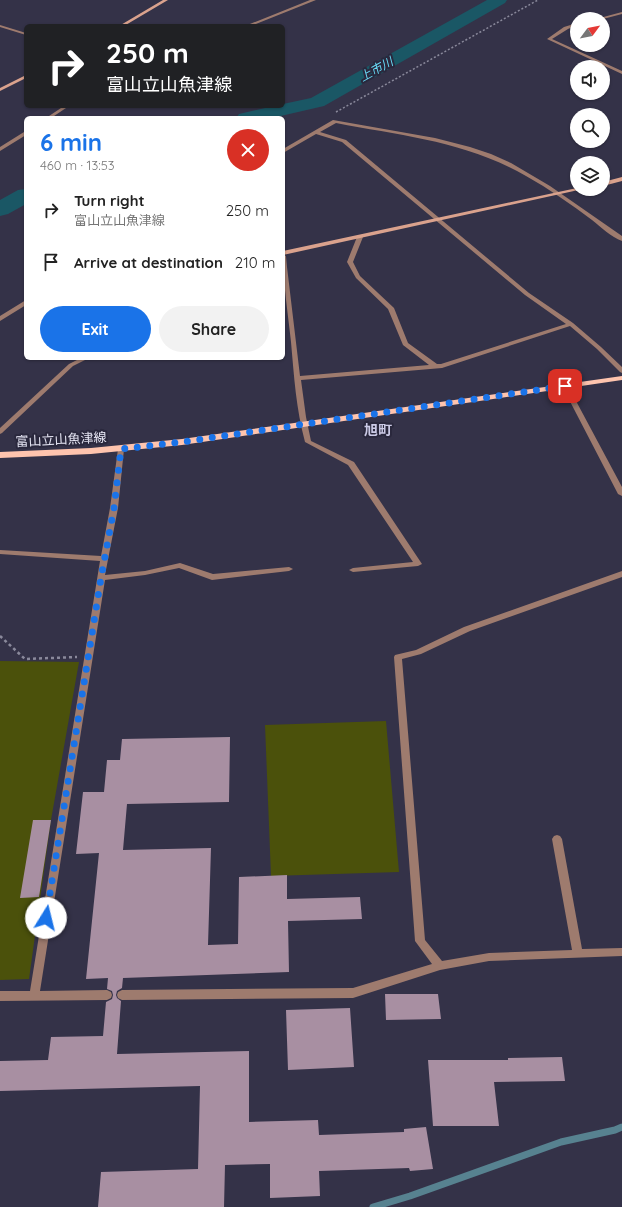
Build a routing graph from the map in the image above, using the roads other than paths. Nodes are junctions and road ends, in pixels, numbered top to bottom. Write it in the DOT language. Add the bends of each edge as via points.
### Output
graph roads {
  1 [pos="166,0"];
  2 [pos="314,0"];
  3 [pos="622,13"];
  4 [pos="610,16"];
  5 [pos="124,24"];
  6 [pos="252,24"];
  7 [pos="0,26"];
  8 [pos="570,27"];
  9 [pos="24,33"];
  10 [pos="570,49"];
  11 [pos="577,52"];
  12 [pos="622,73"];
  13 [pos="24,77"];
  14 [pos="0,90"];
  15 [pos="64,108"];
  16 [pos="51,116"];
  17 [pos="316,132"];
  18 [pos="24,134"];
  19 [pos="0,149"];
  20 [pos="285,150"];
  21 [pos="622,179"];
  22 [pos="610,182"];
  23 [pos="570,191"];
  24 [pos="559,194"];
  25 [pos="438,220"];
  26 [pos="360,237"];
  27 [pos="622,239"];
  28 [pos="285,255"];
  29 [pos="285,293"];
  30 [pos="24,303"];
  31 [pos="0,319"];
  32 [pos="571,324"];
  33 [pos="82,360"];
  34 [pos="436,367"];
  35 [pos="622,371"];
  36 [pos="297,378"];
  37 [pos="622,378"];
  38 [pos="565,386"];
  39 [pos="303,424"];
  40 [pos="0,432"];
  41 [pos="121,449"];
  42 [pos="0,455"];
  43 [pos="622,494"];
  44 [pos="0,552"];
  45 [pos="105,559"];
  46 [pos="289,569"];
  47 [pos="354,570"];
  48 [pos="622,574"];
  49 [pos="101,578"];
  50 [pos="557,839"];
  51 [pos="622,952"];
  52 [pos="578,954"];
  53 [pos="440,966"];
  54 [pos="107,995"];
  55 [pos="122,995"];
  56 [pos="0,996"];
  57 [pos="34,996"];
  1 -- 5 [label="street"];
  2 -- 6 [label="street"];
  3 -- 4 [label="street"];
  7 -- 9 [label="street"];
  8 -- 10 [label="street" via="549,39"];
  11 -- 12 [label="street"];
  13 -- 14 [label="street"];
  15 -- 16 [label="street"];
  17 -- 20 [label="street"];
  17 -- 24 [label="street" via="335,121 469,148 512,167"];
  17 -- 25 [label="street" via="344,141"];
  18 -- 19 [label="street"];
  21 -- 22 [label="street"];
  23 -- 24 [label="street"];
  24 -- 25 [label="street"];
  24 -- 27 [label="street"];
  25 -- 26 [label="street"];
  25 -- 32 [label="street" via="527,294"];
  26 -- 28 [label="street"];
  26 -- 34 [label="street" via="350,262 358,277 391,308 405,344"];
  29 -- 36 [label="street" via="295,342"];
  30 -- 31 [label="street"];
  32 -- 34 [label="street"];
  32 -- 35 [label="street"];
  33 -- 40 [label="street" via="71,365"];
  34 -- 36 [label="street"];
  36 -- 39 [label="street"];
  37 -- 38 [label="main road, 富山立山魚津線"];
  38 -- 39 [label="main road, 富山立山魚津線"];
  38 -- 43 [label="street"];
  39 -- 41 [label="main road, 富山立山魚津線"];
  39 -- 47 [label="street" via="308,442 351,464 418,564"];
  41 -- 42 [label="main road, 富山立山魚津線"];
  41 -- 45 [label="street"];
  44 -- 45 [label="street"];
  45 -- 49 [label="street"];
  46 -- 49 [label="street" via="212,577 180,565 145,573"];
  48 -- 53 [label="street" via="467,629 418,652 398,657 420,941"];
  49 -- 57 [label="street"];
  50 -- 52 [label="street"];
  51 -- 52 [label="street"];
  52 -- 53 [label="street" via="489,957"];
  53 -- 55 [label="street" via="353,993"];
  54 -- 57 [label="street"];
  56 -- 57 [label="street"];
}
